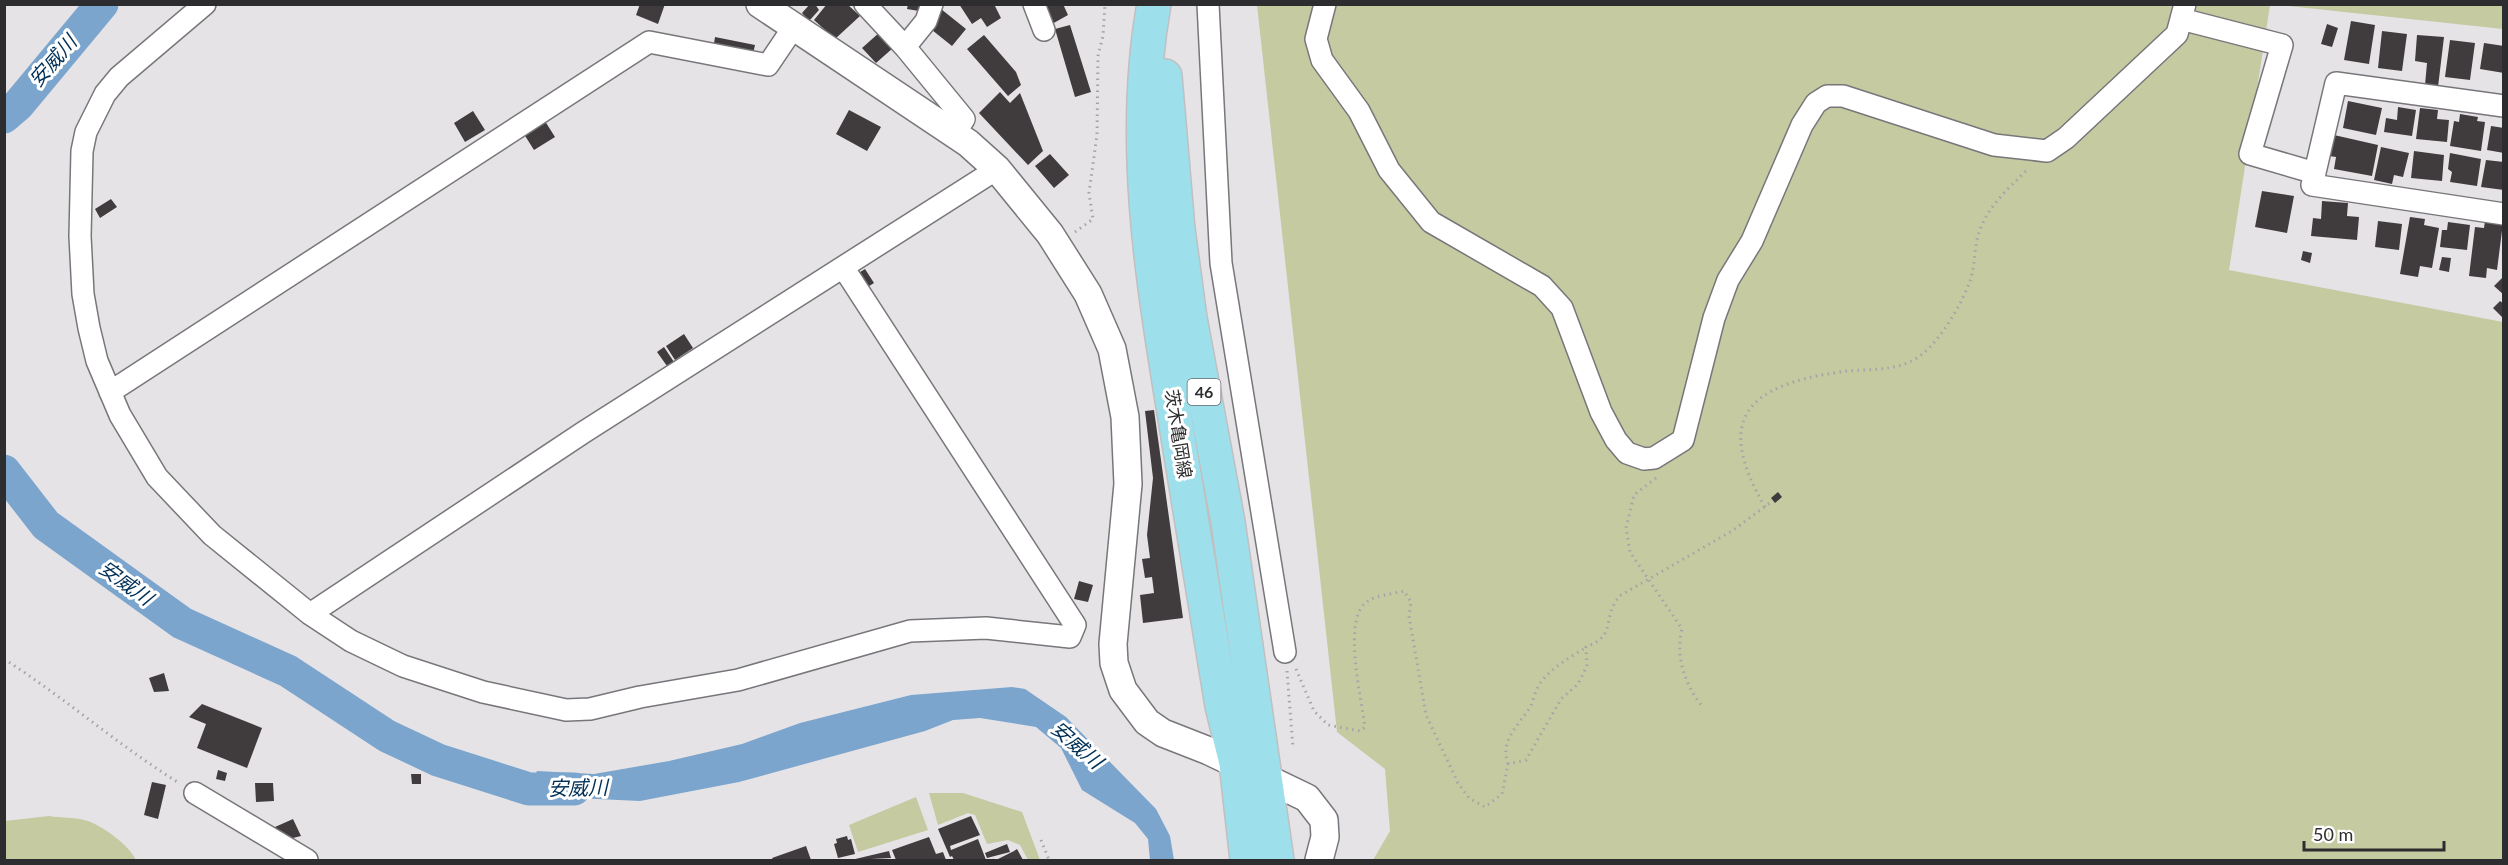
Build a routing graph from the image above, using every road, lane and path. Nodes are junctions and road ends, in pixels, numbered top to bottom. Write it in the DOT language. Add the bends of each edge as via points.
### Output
graph roads {
  1 [pos="205,4"];
  2 [pos="760,4"];
  3 [pos="865,4"];
  4 [pos="932,4"];
  5 [pos="1034,4"];
  6 [pos="1105,4"];
  7 [pos="1154,4"];
  8 [pos="1163,4"];
  9 [pos="1208,4"];
  10 [pos="1325,4"];
  11 [pos="2183,12"];
  12 [pos="793,28"];
  13 [pos="1044,30"];
  14 [pos="905,47"];
  15 [pos="2504,106"];
  16 [pos="955,133"];
  17 [pos="2047,151"];
  18 [pos="997,169"];
  19 [pos="2315,173"];
  20 [pos="2504,214"];
  21 [pos="1072,235"];
  22 [pos="843,267"];
  23 [pos="110,392"];
  24 [pos="1654,458"];
  25 [pos="1771,502"];
  26 [pos="1764,507"];
  27 [pos="1647,581"];
  28 [pos="310,614"];
  29 [pos="1586,647"];
  30 [pos="1285,652"];
  31 [pos="4,659"];
  32 [pos="1702,706"];
  33 [pos="1293,748"];
  34 [pos="1236,763"];
  35 [pos="1508,764"];
  36 [pos="1267,777"];
  37 [pos="195,793"];
  38 [pos="1041,840"];
  39 [pos="307,861"];
  40 [pos="1049,861"];
  41 [pos="1247,861"];
  42 [pos="1277,861"];
  43 [pos="1319,861"];
  1 -- 23 [label="street" via="119,77 105,94 86,132 80,236 83,294 98,361"];
  2 -- 12 [label="street"];
  3 -- 14 [label="street"];
  4 -- 14 [label="street" via="926,21"];
  5 -- 13 [label="street"];
  6 -- 21 [label="path" via="1098,56 1097,135 1089,193 1093,219"];
  7 -- 34 [label="main road, 茨木亀岡線 / 46" via="1145,91 1148,228 1220,694"];
  8 -- 36 [label="main road, 茨木亀岡線 / 46" via="1166,95 1178,229"];
  9 -- 30 [label="street" via="1221,263"];
  10 -- 24 [label="street" via="1316,39 1322,60 1359,111 1389,170 1431,222 1542,286 1562,308 1601,412 1616,440 1627,453"];
  11 -- 17 [label="street" via="2177,34 2066,138"];
  11 -- 19 [label="street" via="2282,45 2250,154"];
  12 -- 16 [label="street"];
  12 -- 23 [label="street" via="768,65 649,42"];
  14 -- 16 [label="street" via="964,119"];
  15 -- 19 [label="street" via="2336,82"];
  16 -- 18 [label="street"];
  17 -- 24 [label="street" via="1994,145 1843,96 1827,96 1816,103 1802,125 1752,241 1728,280 1714,318 1683,440"];
  17 -- 26 [label="path" via="1996,200 1978,235 1970,280 1929,348 1908,362 1882,371 1842,371 1803,380 1758,399 1745,417 1740,434 1741,454"];
  18 -- 22 [label="street"];
  18 -- 34 [label="street" via="1050,234 1088,294 1119,379 1128,484 1113,644 1119,681 1140,715 1163,733"];
  19 -- 20 [label="street" via="2312,185"];
  22 -- 28 [label="street" via="584,432"];
  22 -- 28 [label="street" via="1075,624 1070,638 986,628 910,631 738,680 590,710 566,710 483,692 403,666"];
  23 -- 28 [label="street" via="132,439 170,492 212,535"];
  24 -- 27 [label="path" via="1657,479 1634,495 1626,528 1630,552"];
  25 -- 26 [label="path"];
  26 -- 27 [label="path" via="1732,531"];
  27 -- 29 [label="path" via="1613,603 1606,635 1599,643"];
  27 -- 32 [label="path" via="1682,629 1679,643 1688,689"];
  29 -- 35 [label="path" via="1558,665 1539,686 1530,708 1512,730 1506,746"];
  29 -- 35 [label="path" via="1587,666 1578,684 1560,699 1526,760"];
  30 -- 33 [label="path"];
  30 -- 35 [label="path" via="1291,651 1295,658 1296,675 1314,711 1328,725 1360,730 1365,727 1356,675 1355,624 1360,608 1368,600 1404,591 1411,602 1409,615 1426,715 1458,783 1469,798 1485,807 1502,794"];
  31 -- 37 [label="path" via="139,758"];
  34 -- 36 [label="street"];
  34 -- 41 [label="main road, 茨木亀岡線 / 46"];
  36 -- 42 [label="main road, 茨木亀岡線 / 46"];
  36 -- 43 [label="street" via="1307,798 1318,809 1324,820"];
  37 -- 39 [label="street"];
  38 -- 40 [label="path"];
}
